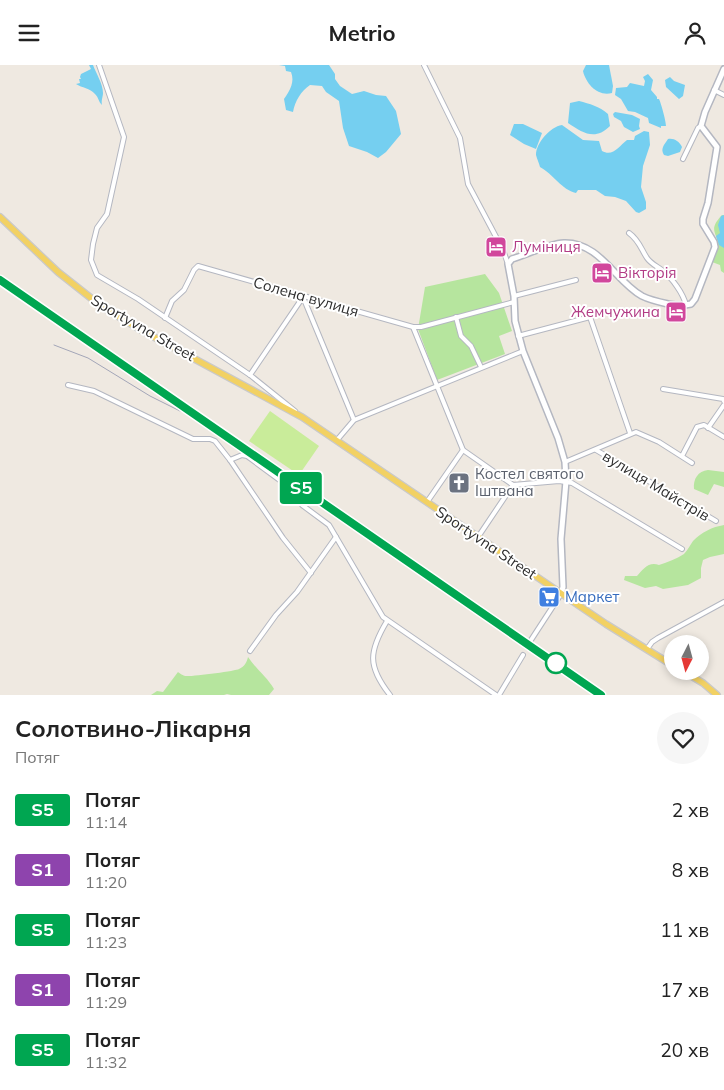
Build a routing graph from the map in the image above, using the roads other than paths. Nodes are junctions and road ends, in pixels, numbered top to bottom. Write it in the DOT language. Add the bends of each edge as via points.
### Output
graph roads {
  1 [pos="99,65"];
  2 [pos="424,65"];
  3 [pos="724,69"];
  4 [pos="714,90"];
  5 [pos="724,95"];
  6 [pos="701,126"];
  7 [pos="683,159"];
  8 [pos="0,217"];
  9 [pos="629,233"];
  10 [pos="508,264"];
  11 [pos="576,280"];
  12 [pos="303,297"];
  13 [pos="514,299"];
  14 [pos="686,305"];
  15 [pos="456,317"];
  16 [pos="165,318"];
  17 [pos="413,327"];
  18 [pos="518,336"];
  19 [pos="522,351"];
  20 [pos="481,367"];
  21 [pos="250,375"];
  22 [pos="68,385"];
  23 [pos="436,385"];
  24 [pos="663,389"];
  25 [pos="724,401"];
  26 [pos="724,405"];
  27 [pos="302,417"];
  28 [pos="354,420"];
  29 [pos="708,428"];
  30 [pos="630,433"];
  31 [pos="724,437"];
  32 [pos="337,440"];
  33 [pos="463,450"];
  34 [pos="596,450"];
  35 [pos="682,456"];
  36 [pos="230,460"];
  37 [pos="565,462"];
  38 [pos="692,463"];
  39 [pos="566,481"];
  40 [pos="513,485"];
  41 [pos="427,502"];
  42 [pos="716,521"];
  43 [pos="336,537"];
  44 [pos="478,537"];
  45 [pos="682,549"];
  46 [pos="310,573"];
  47 [pos="561,594"];
  48 [pos="724,602"];
  49 [pos="387,621"];
  50 [pos="531,640"];
  51 [pos="647,649"];
  52 [pos="250,651"];
  53 [pos="523,655"];
  54 [pos="664,660"];
  55 [pos="698,680"];
  56 [pos="390,695"];
  57 [pos="497,695"];
  58 [pos="717,695"];
  1 -- 16 [label="street, Sportyvna Street" via="124,137 107,214 97,228 91,260 96,275"];
  2 -- 10 [label="street" via="460,138 468,184"];
  3 -- 4 [label="street"];
  4 -- 5 [label="street"];
  4 -- 6 [label="street"];
  6 -- 7 [label="street"];
  6 -- 14 [label="street" via="717,147 703,219 715,247 695,299"];
  8 -- 27 [label="main road, Sportyvna Street" via="101,306 141,331"];
  9 -- 14 [label="street" via="637,238 647,258 680,291"];
  10 -- 13 [label="street"];
  10 -- 14 [label="street" via="512,259 552,245 575,244 604,261 641,295 662,303"];
  11 -- 13 [label="street"];
  12 -- 16 [label="street, Солена вулиця" via="198,266 184,290 172,301"];
  12 -- 17 [label="street, Солена вулиця"];
  12 -- 21 [label="street"];
  12 -- 28 [label="street"];
  13 -- 15 [label="street"];
  13 -- 18 [label="street"];
  15 -- 17 [label="street"];
  15 -- 20 [label="street" via="461,336 472,346"];
  16 -- 21 [label="street, Sportyvna Street"];
  17 -- 23 [label="street"];
  18 -- 19 [label="street"];
  18 -- 30 [label="street" via="590,317"];
  19 -- 20 [label="street"];
  19 -- 37 [label="street"];
  20 -- 23 [label="street"];
  21 -- 27 [label="street, Sportyvna Street"];
  22 -- 36 [label="street" via="94,391 193,439 215,441"];
  23 -- 28 [label="street"];
  23 -- 33 [label="street"];
  24 -- 25 [label="street"];
  26 -- 29 [label="street"];
  27 -- 32 [label="main road, Sportyvna Street"];
  28 -- 32 [label="street"];
  29 -- 31 [label="street"];
  29 -- 35 [label="street" via="697,427"];
  30 -- 34 [label="street"];
  30 -- 35 [label="street" via="640,432"];
  32 -- 41 [label="main road, Sportyvna Street"];
  33 -- 40 [label="street"];
  33 -- 41 [label="street"];
  34 -- 37 [label="street"];
  34 -- 42 [label="street, вулиця Майстрів"];
  35 -- 38 [label="street"];
  36 -- 43 [label="street" via="244,455 254,461 300,495 302,505 329,525"];
  36 -- 46 [label="street" via="282,538"];
  37 -- 39 [label="street"];
  39 -- 40 [label="street"];
  39 -- 45 [label="street"];
  39 -- 47 [label="street"];
  40 -- 44 [label="street"];
  41 -- 44 [label="main road, Sportyvna Street"];
  43 -- 46 [label="street"];
  43 -- 49 [label="street"];
  44 -- 47 [label="main road, Sportyvna Street"];
  46 -- 52 [label="street"];
  47 -- 50 [label="street"];
  47 -- 51 [label="main road, Sportyvna Street"];
  48 -- 51 [label="street" via="652,641"];
  49 -- 56 [label="street" via="374,645 372,659 376,675"];
  49 -- 57 [label="street"];
  51 -- 54 [label="main road, Sportyvna Street"];
  53 -- 57 [label="street"];
  55 -- 58 [label="main road"];
}
